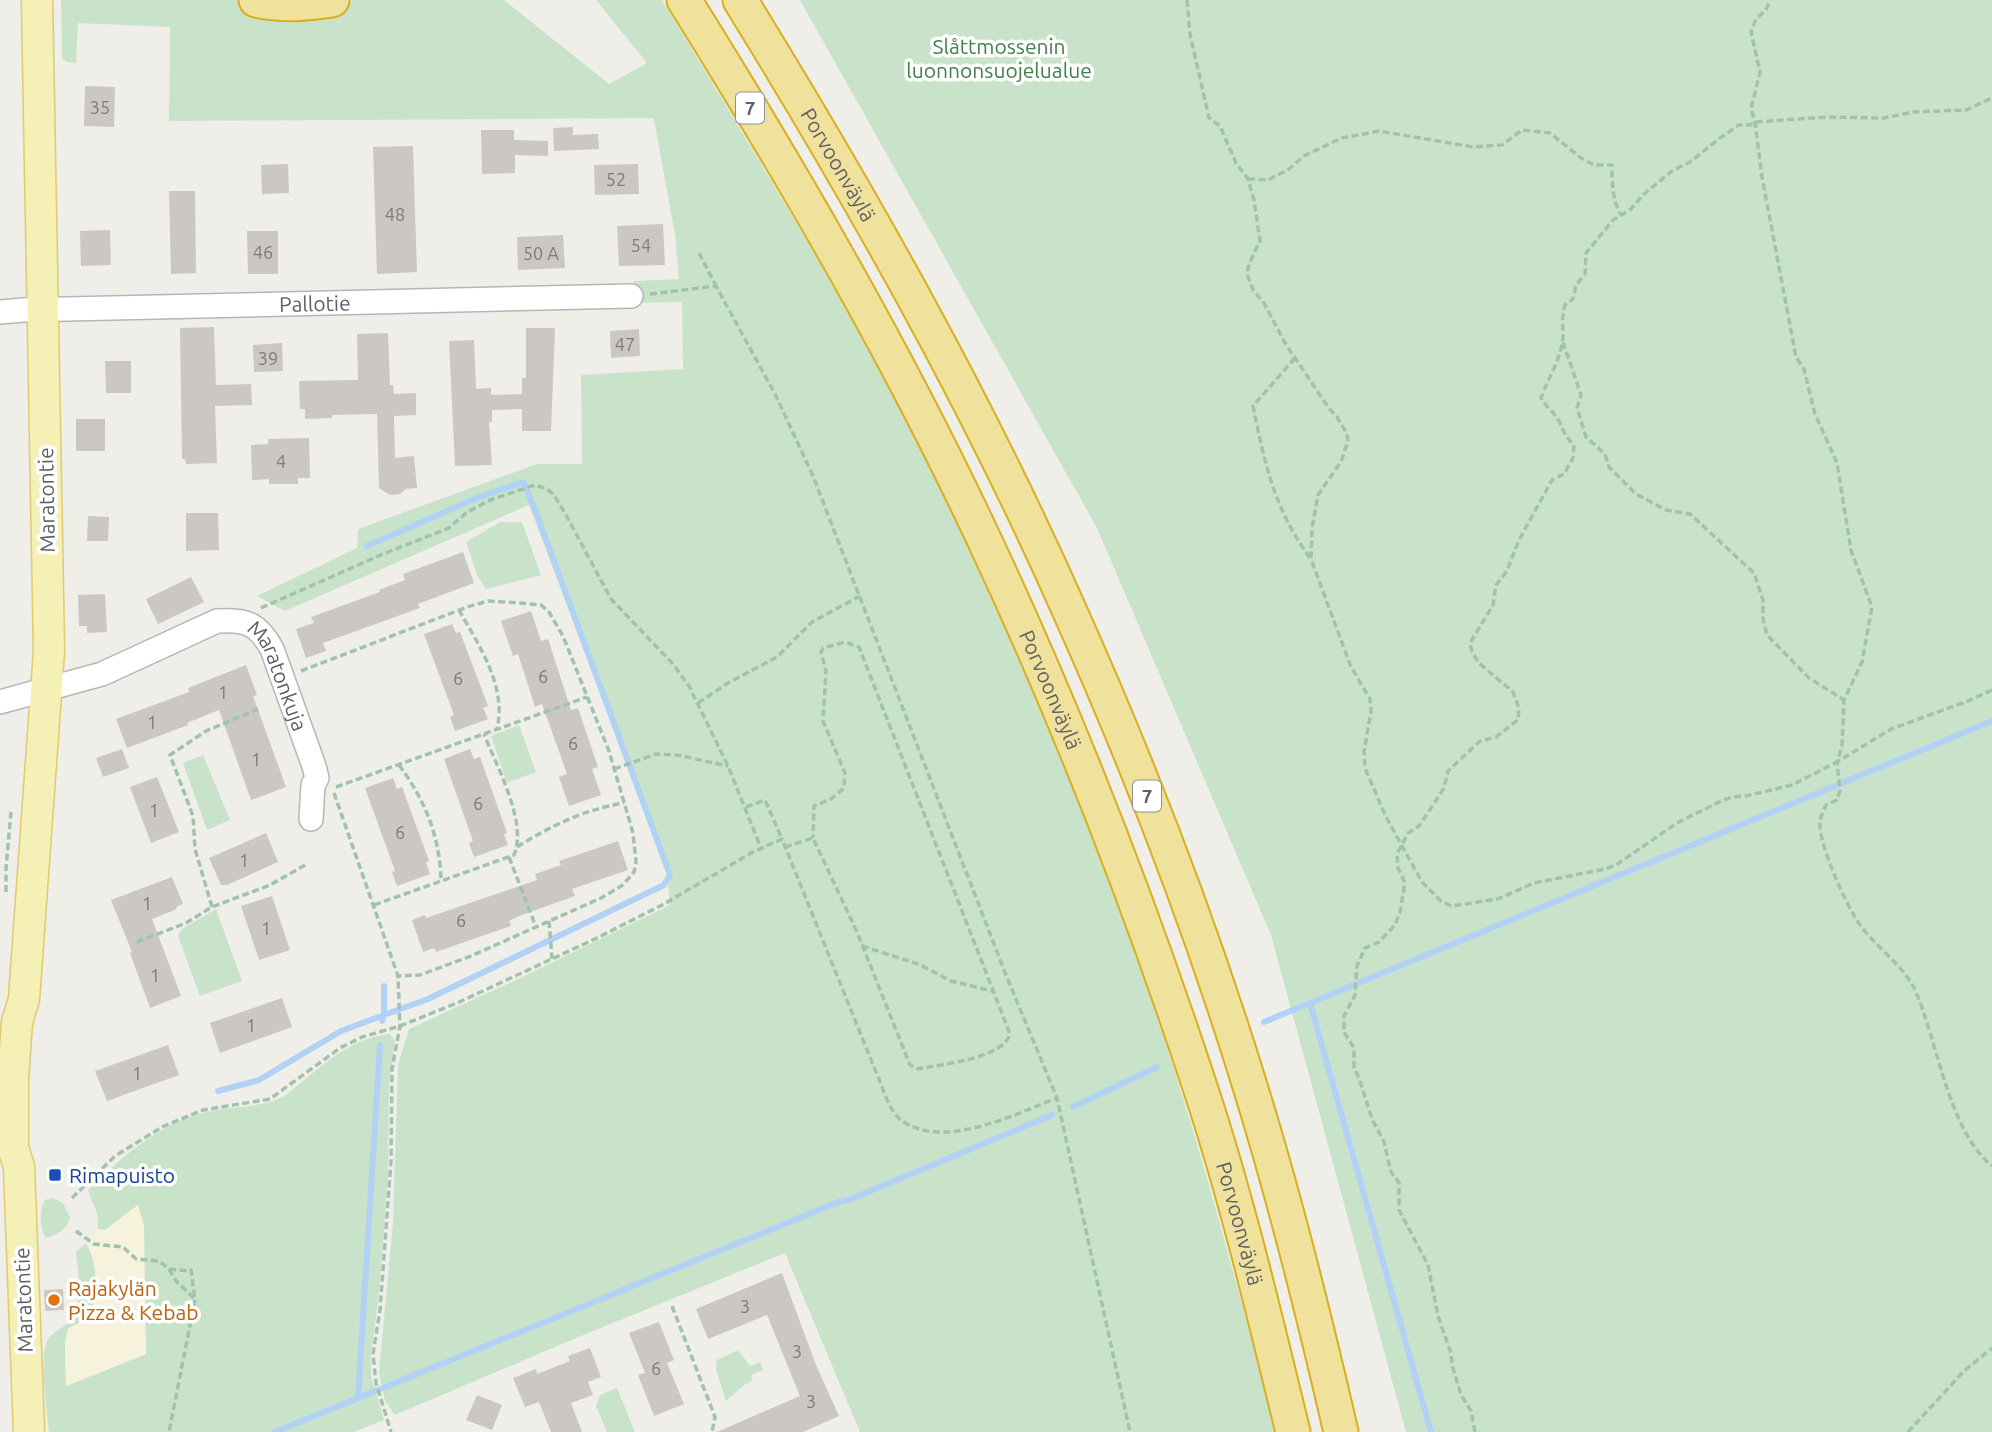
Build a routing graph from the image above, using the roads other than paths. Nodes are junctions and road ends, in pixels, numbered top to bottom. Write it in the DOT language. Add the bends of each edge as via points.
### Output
graph roads {
  1 [pos="37,0"];
  2 [pos="256,0"];
  3 [pos="332,0"];
  4 [pos="684,0"];
  5 [pos="740,0"];
  6 [pos="631,296"];
  7 [pos="41,310"];
  8 [pos="0,312"];
  9 [pos="47,691"];
  10 [pos="0,702"];
  11 [pos="311,818"];
  12 [pos="14,1079"];
  13 [pos="29,1432"];
  14 [pos="1293,1432"];
  15 [pos="1341,1432"];
  1 -- 7 [label="main road, Maratontie"];
  2 -- 3 [label="highway" via="295,4"];
  4 -- 14 [label="highway, Porvoonväylä / 7" via="814,216 915,402 981,532 1054,696 1135,901 1202,1094"];
  5 -- 15 [label="highway, Porvoonväylä / 7" via="912,292 1033,532 1102,685 1158,826 1249,1082"];
  6 -- 7 [label="street, Pallotie"];
  7 -- 8 [label="street, Pallotie"];
  7 -- 9 [label="main road, Maratontie"];
  9 -- 10 [label="street, Maratonkuja"];
  9 -- 11 [label="street, Maratonkuja" via="102,674 217,621 248,623 263,633 272,649 314,766 317,778"];
  9 -- 12 [label="main road, Maratontie" via="24,999 33,1025"];
  12 -- 13 [label="main road, Maratontie" via="28,1146 19,1167"];
}
